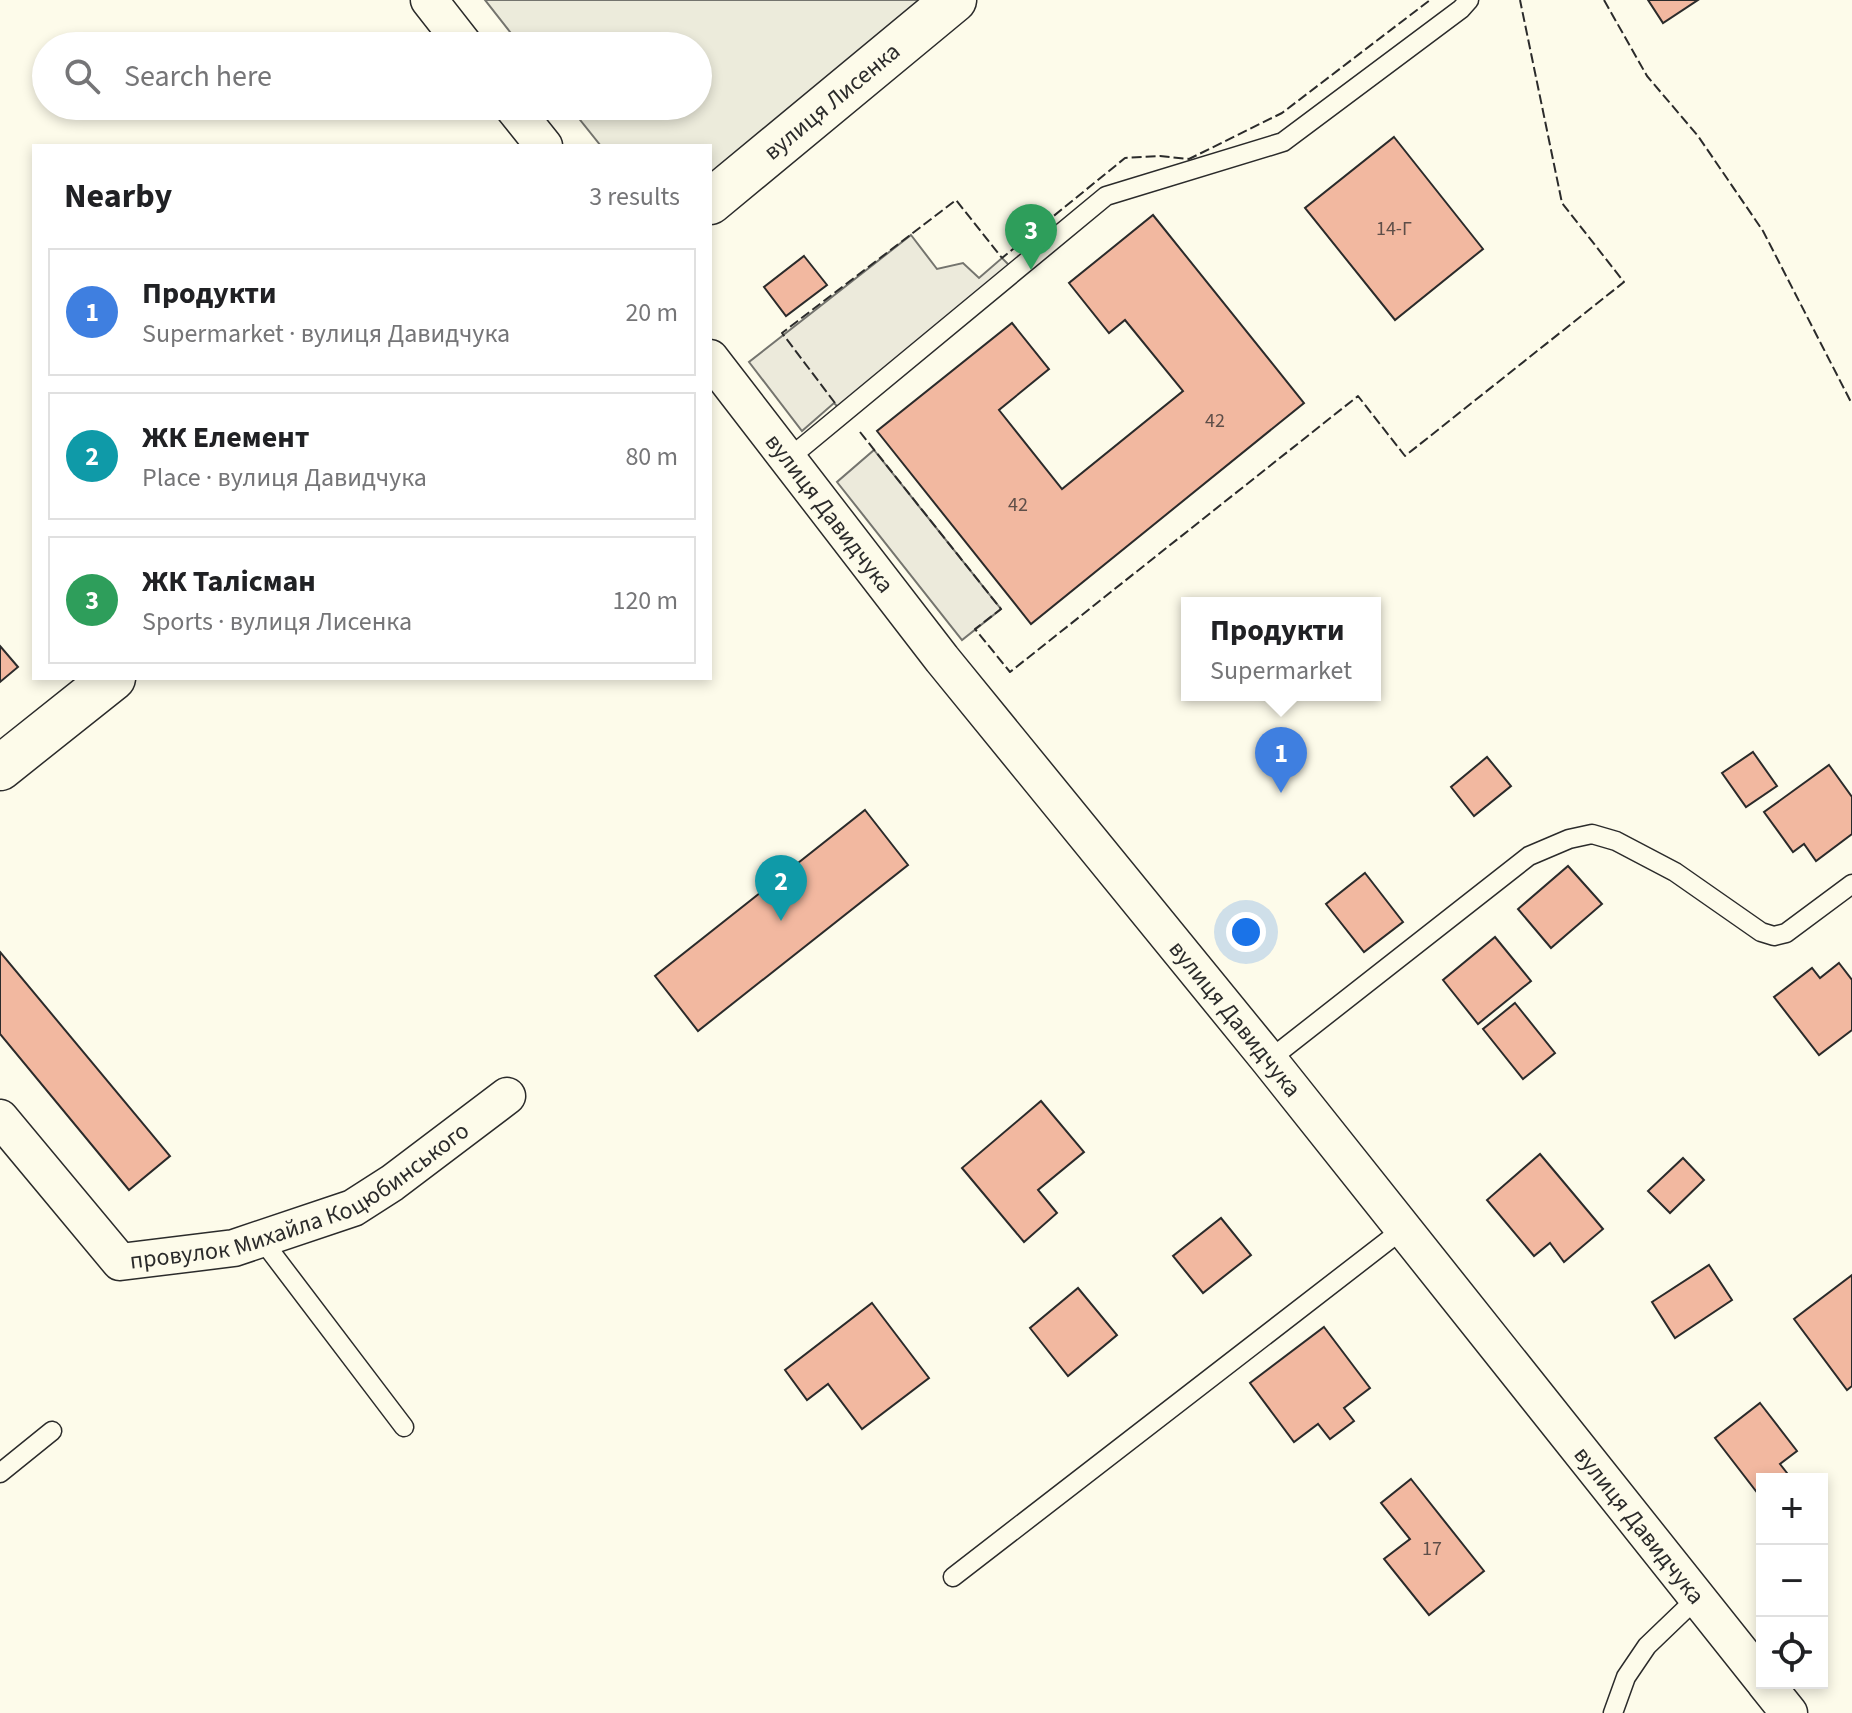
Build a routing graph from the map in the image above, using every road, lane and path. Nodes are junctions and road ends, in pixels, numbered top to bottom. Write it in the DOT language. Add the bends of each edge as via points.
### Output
graph roads {
  1 [pos="429,0"];
  2 [pos="954,0"];
  3 [pos="1469,0"];
  4 [pos="454,32"];
  5 [pos="523,120"];
  6 [pos="542,144"];
  7 [pos="712,200"];
  8 [pos="712,361"];
  9 [pos="788,459"];
  10 [pos="110,680"];
  11 [pos="0,768"];
  12 [pos="1852,884"];
  13 [pos="1269,1060"];
  14 [pos="507,1096"];
  15 [pos="0,1118"];
  16 [pos="1403,1229"];
  17 [pos="262,1240"];
  18 [pos="404,1427"];
  19 [pos="52,1431"];
  20 [pos="0,1473"];
  21 [pos="953,1577"];
  22 [pos="1697,1598"];
  23 [pos="1756,1671"];
  24 [pos="1770,1689"];
  25 [pos="1613,1713"];
  26 [pos="1789,1713"];
  1 -- 4 [label="street"];
  2 -- 7 [label="street, вулиця Лисенка"];
  3 -- 9 [label="lane" via="1283,142 1106,196"];
  5 -- 6 [label="street"];
  8 -- 9 [label="street, вулиця Давидчука"];
  9 -- 13 [label="street, вулиця Давидчука" via="942,659"];
  10 -- 11 [label="street"];
  12 -- 13 [label="lane" via="1786,933 1774,936 1616,841 1592,834 1569,839 1529,856"];
  13 -- 16 [label="street, вулиця Давидчука"];
  14 -- 17 [label="street, провулок Михайла Коцюбинського" via="353,1208"];
  15 -- 17 [label="street, провулок Михайла Коцюбинського" via="120,1262"];
  16 -- 21 [label="lane"];
  16 -- 22 [label="street, вулиця Давидчука"];
  17 -- 18 [label="lane"];
  19 -- 20 [label="lane"];
  22 -- 23 [label="street, вулиця Давидчука"];
  22 -- 25 [label="lane" via="1647,1646 1626,1677"];
  24 -- 26 [label="street, вулиця Давидчука"];
}
